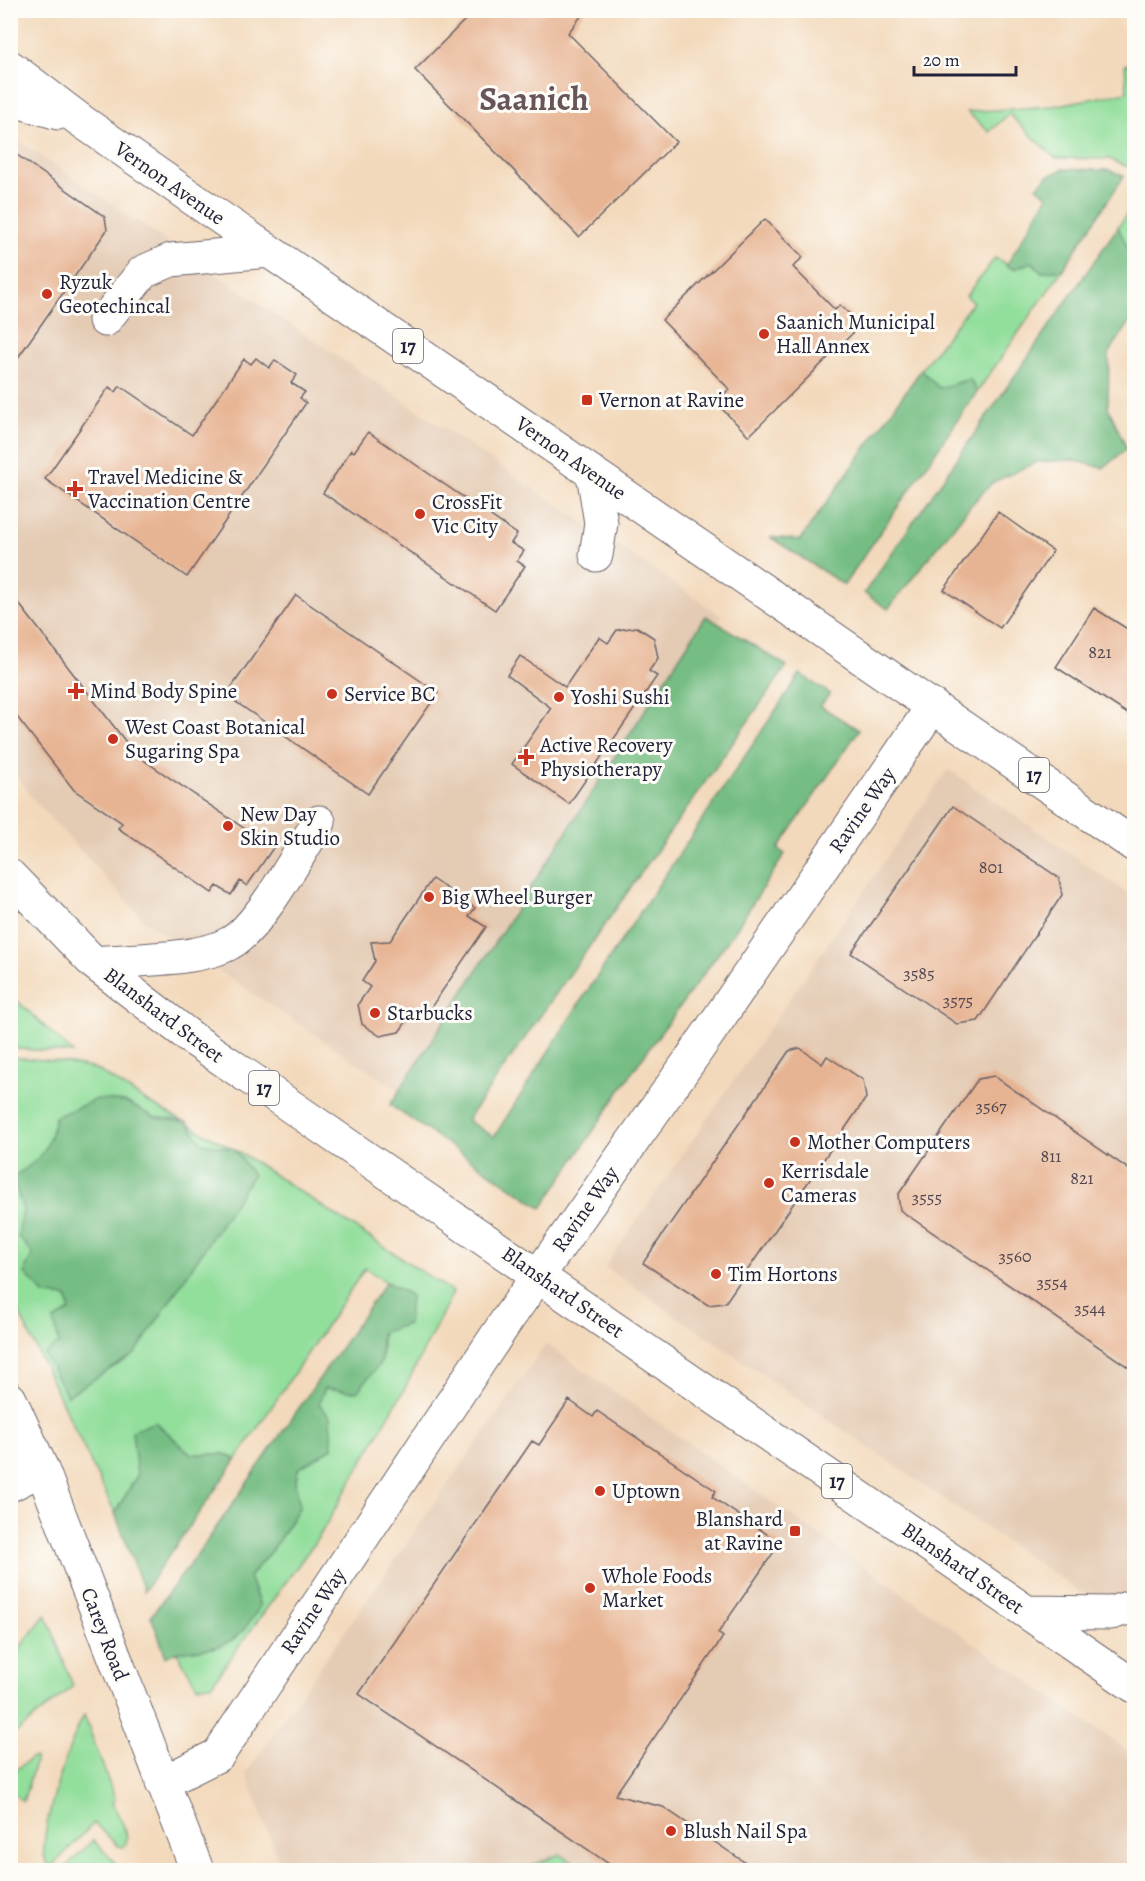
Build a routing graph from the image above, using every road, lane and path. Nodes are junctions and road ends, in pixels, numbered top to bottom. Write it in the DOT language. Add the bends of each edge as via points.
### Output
graph roads {
  1 [pos="10,67"];
  2 [pos="10,99"];
  3 [pos="80,120"];
  4 [pos="269,250"];
  5 [pos="105,320"];
  6 [pos="593,473"];
  7 [pos="596,555"];
  8 [pos="933,706"];
  9 [pos="319,822"];
  10 [pos="1134,845"];
  11 [pos="10,876"];
  12 [pos="94,963"];
  13 [pos="538,1277"];
  14 [pos="10,1399"];
  15 [pos="42,1469"];
  16 [pos="10,1485"];
  17 [pos="1134,1606"];
  18 [pos="1027,1612"];
  19 [pos="1122,1678"];
  20 [pos="1134,1710"];
  21 [pos="162,1783"];
  22 [pos="197,1870"];
  1 -- 3 [label="main road, Vernon Avenue / 17"];
  2 -- 3 [label="main road"];
  3 -- 4 [label="main road, Vernon Avenue / 17"];
  4 -- 5 [label="main road" via="171,260 143,272"];
  4 -- 6 [label="main road, Vernon Avenue / 17"];
  6 -- 7 [label="main road" via="601,523"];
  6 -- 8 [label="main road, Vernon Avenue / 17"];
  8 -- 10 [label="main road, Vernon Avenue / 17"];
  8 -- 13 [label="main road, Ravine Way"];
  9 -- 12 [label="main road" via="253,922 232,943 206,953"];
  11 -- 12 [label="main road, Blanshard Street / 17"];
  12 -- 13 [label="main road, Blanshard Street / 17" via="193,1039"];
  13 -- 18 [label="main road, Blanshard Street / 17"];
  13 -- 21 [label="main road, Ravine Way" via="218,1755"];
  14 -- 15 [label="main road, Carey Road"];
  15 -- 16 [label="main road"];
  15 -- 21 [label="main road, Carey Road"];
  17 -- 18 [label="main road" via="1111,1613"];
  18 -- 19 [label="main road, Blanshard Street / 17"];
  19 -- 20 [label="main road"];
  21 -- 22 [label="main road, Carey Road"];
}
